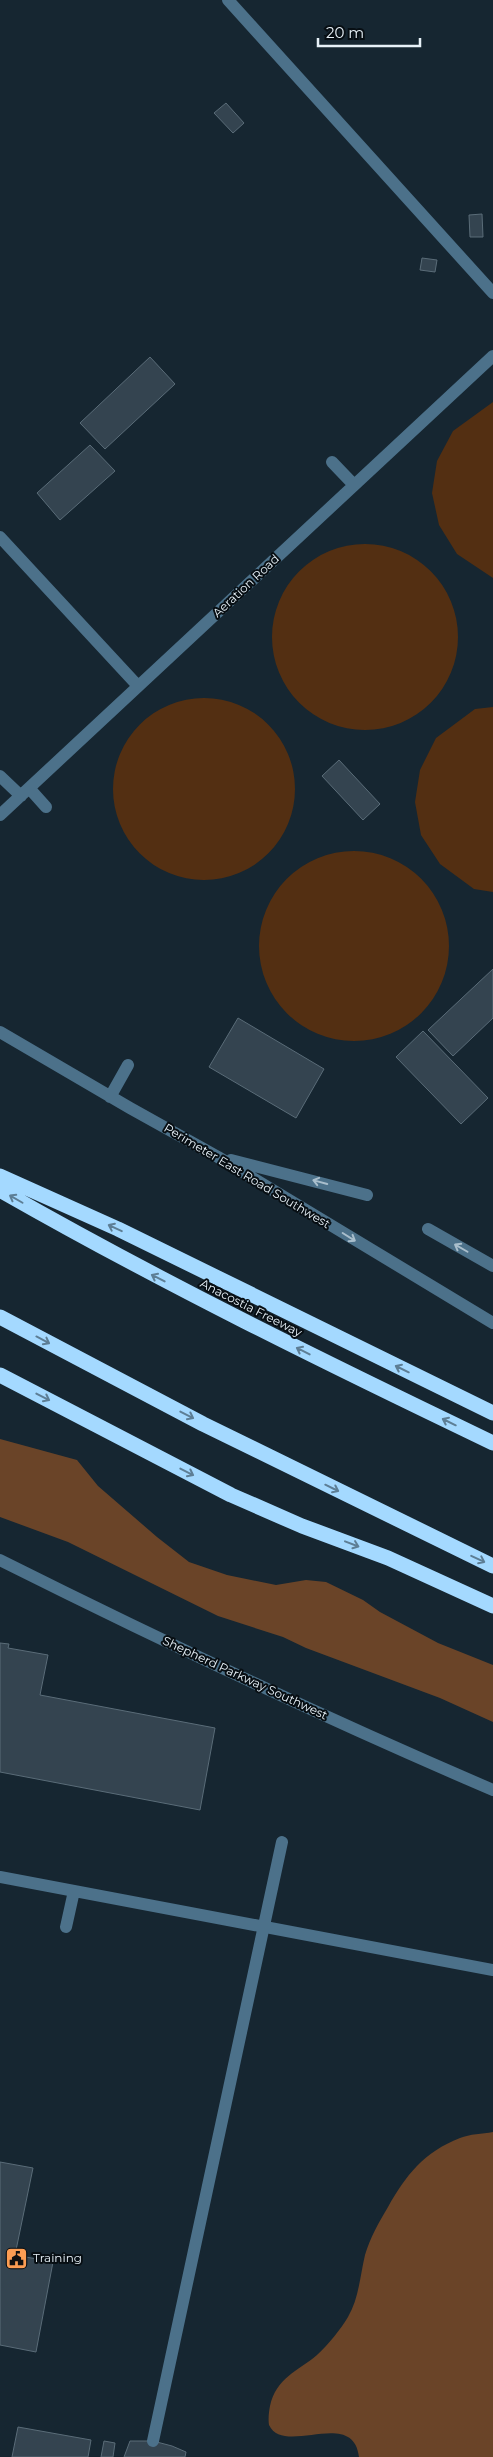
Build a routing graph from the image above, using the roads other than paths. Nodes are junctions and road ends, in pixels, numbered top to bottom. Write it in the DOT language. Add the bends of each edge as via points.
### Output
graph roads {
  1 [pos="228,0"];
  2 [pos="493,293"];
  3 [pos="493,356"];
  4 [pos="332,462"];
  5 [pos="354,485"];
  6 [pos="0,537"];
  7 [pos="138,686"];
  8 [pos="0,776"];
  9 [pos="25,792"];
  10 [pos="46,807"];
  11 [pos="0,815"];
  12 [pos="0,1032"];
  13 [pos="128,1065"];
  14 [pos="110,1097"];
  15 [pos="218,1157"];
  16 [pos="0,1176"];
  17 [pos="0,1190"];
  18 [pos="367,1195"];
  19 [pos="428,1229"];
  20 [pos="493,1266"];
  21 [pos="0,1316"];
  22 [pos="493,1323"];
  23 [pos="0,1375"];
  24 [pos="493,1413"];
  25 [pos="493,1443"];
  26 [pos="0,1560"];
  27 [pos="493,1566"];
  28 [pos="493,1606"];
  29 [pos="493,1790"];
  30 [pos="282,1842"];
  31 [pos="0,1877"];
  32 [pos="74,1891"];
  33 [pos="66,1927"];
  34 [pos="264,1927"];
  35 [pos="493,1970"];
  36 [pos="153,2441"];
  1 -- 2 [label="street"];
  3 -- 5 [label="street, Aeration Road"];
  4 -- 5 [label="street"];
  5 -- 7 [label="street, Aeration Road"];
  6 -- 7 [label="street"];
  7 -- 9 [label="street, Aeration Road"];
  8 -- 9 [label="street"];
  9 -- 10 [label="street"];
  9 -- 11 [label="street, Aeration Road"];
  12 -- 14 [label="street, Perimeter East Road Southwest"];
  13 -- 14 [label="street"];
  14 -- 15 [label="street, Perimeter East Road Southwest"];
  18 -- 15 [label="street, one-way"];
  15 -- 22 [label="street, Perimeter East Road Southwest, one-way"];
  24 -- 16 [label="highway, one-way" via="118,1229"];
  25 -- 17 [label="highway, Anacostia Freeway, one-way" via="211,1305"];
  20 -- 19 [label="street, one-way"];
  21 -- 27 [label="highway, one-way" via="246,1446"];
  23 -- 28 [label="highway, one-way" via="231,1495 396,1562"];
  26 -- 29 [label="street, Shepherd Parkway Southwest" via="398,1750"];
  30 -- 34 [label="street"];
  31 -- 32 [label="street"];
  32 -- 33 [label="street"];
  32 -- 34 [label="street"];
  34 -- 35 [label="street"];
  34 -- 36 [label="street"];
}
